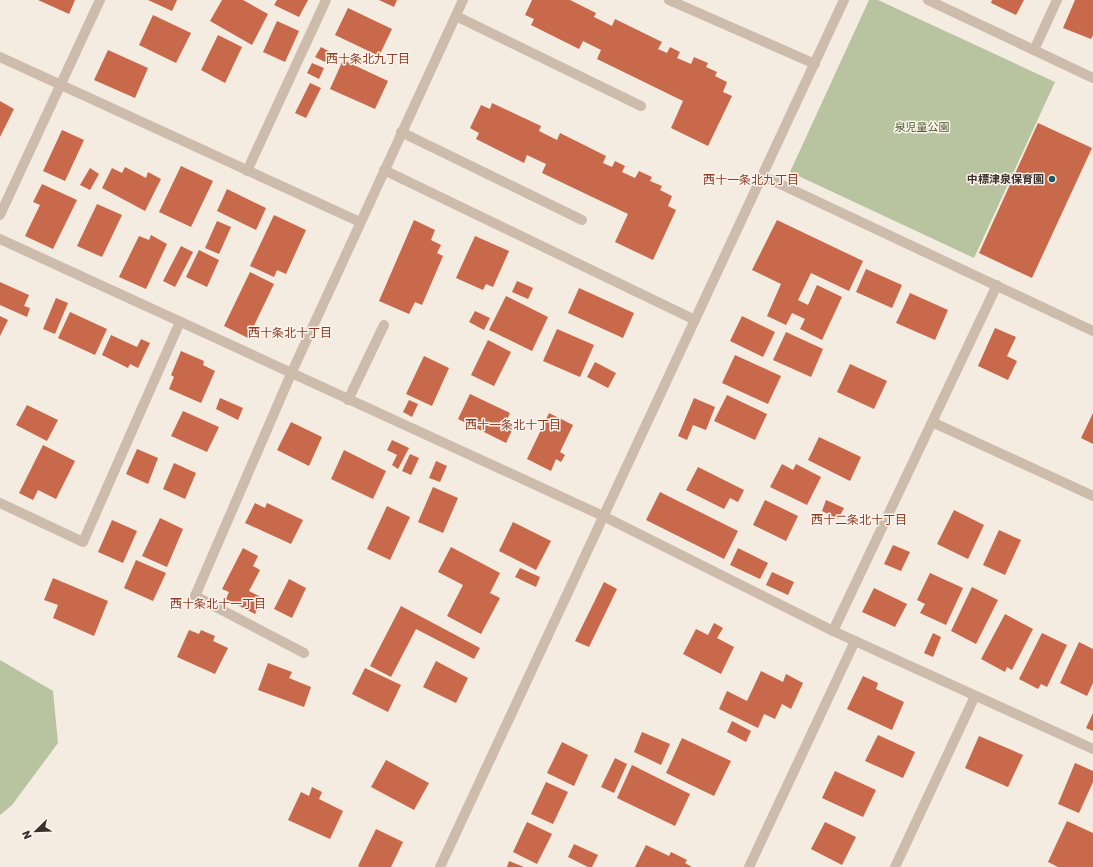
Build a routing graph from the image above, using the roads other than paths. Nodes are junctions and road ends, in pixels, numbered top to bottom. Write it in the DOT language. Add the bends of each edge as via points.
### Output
graph roads {
  1 [pos="100,0"];
  2 [pos="326,0"];
  3 [pos="463,0"];
  4 [pos="669,0"];
  5 [pos="844,0"];
  6 [pos="928,0"];
  7 [pos="1057,0"];
  8 [pos="456,16"];
  9 [pos="1034,50"];
  10 [pos="0,57"];
  11 [pos="815,64"];
  12 [pos="1093,78"];
  13 [pos="61,85"];
  14 [pos="641,106"];
  15 [pos="401,132"];
  16 [pos="384,170"];
  17 [pos="247,171"];
  18 [pos="763,176"];
  19 [pos="0,215"];
  20 [pos="582,220"];
  21 [pos="360,222"];
  22 [pos="0,239"];
  23 [pos="997,285"];
  24 [pos="695,320"];
  25 [pos="180,322"];
  26 [pos="384,325"];
  27 [pos="1093,331"];
  28 [pos="291,374"];
  29 [pos="348,400"];
  30 [pos="932,422"];
  31 [pos="1093,496"];
  32 [pos="0,503"];
  33 [pos="603,516"];
  34 [pos="833,631"];
  35 [pos="855,641"];
  36 [pos="304,653"];
  37 [pos="975,696"];
  38 [pos="1093,749"];
  39 [pos="440,867"];
  40 [pos="749,867"];
  41 [pos="895,867"];
  1 -- 13 [label="street"];
  2 -- 17 [label="street"];
  3 -- 8 [label="street"];
  4 -- 11 [label="street"];
  5 -- 11 [label="street"];
  6 -- 9 [label="street"];
  7 -- 9 [label="street"];
  8 -- 14 [label="street"];
  8 -- 15 [label="street"];
  9 -- 12 [label="street"];
  10 -- 13 [label="street"];
  11 -- 18 [label="street"];
  13 -- 17 [label="street"];
  13 -- 19 [label="street"];
  15 -- 16 [label="street"];
  15 -- 20 [label="street"];
  16 -- 21 [label="street"];
  16 -- 24 [label="street"];
  17 -- 21 [label="street"];
  18 -- 23 [label="street"];
  18 -- 24 [label="street"];
  21 -- 28 [label="street"];
  22 -- 25 [label="street"];
  23 -- 27 [label="street"];
  23 -- 30 [label="street"];
  24 -- 33 [label="street"];
  25 -- 28 [label="street"];
  25 -- 32 [label="street" via="83,542"];
  26 -- 29 [label="street"];
  28 -- 29 [label="street"];
  28 -- 36 [label="street" via="195,596"];
  29 -- 33 [label="street"];
  30 -- 31 [label="street"];
  30 -- 34 [label="street"];
  33 -- 34 [label="street"];
  33 -- 39 [label="street"];
  34 -- 35 [label="street"];
  35 -- 37 [label="street"];
  35 -- 40 [label="street"];
  37 -- 38 [label="street"];
  37 -- 41 [label="street"];
}
